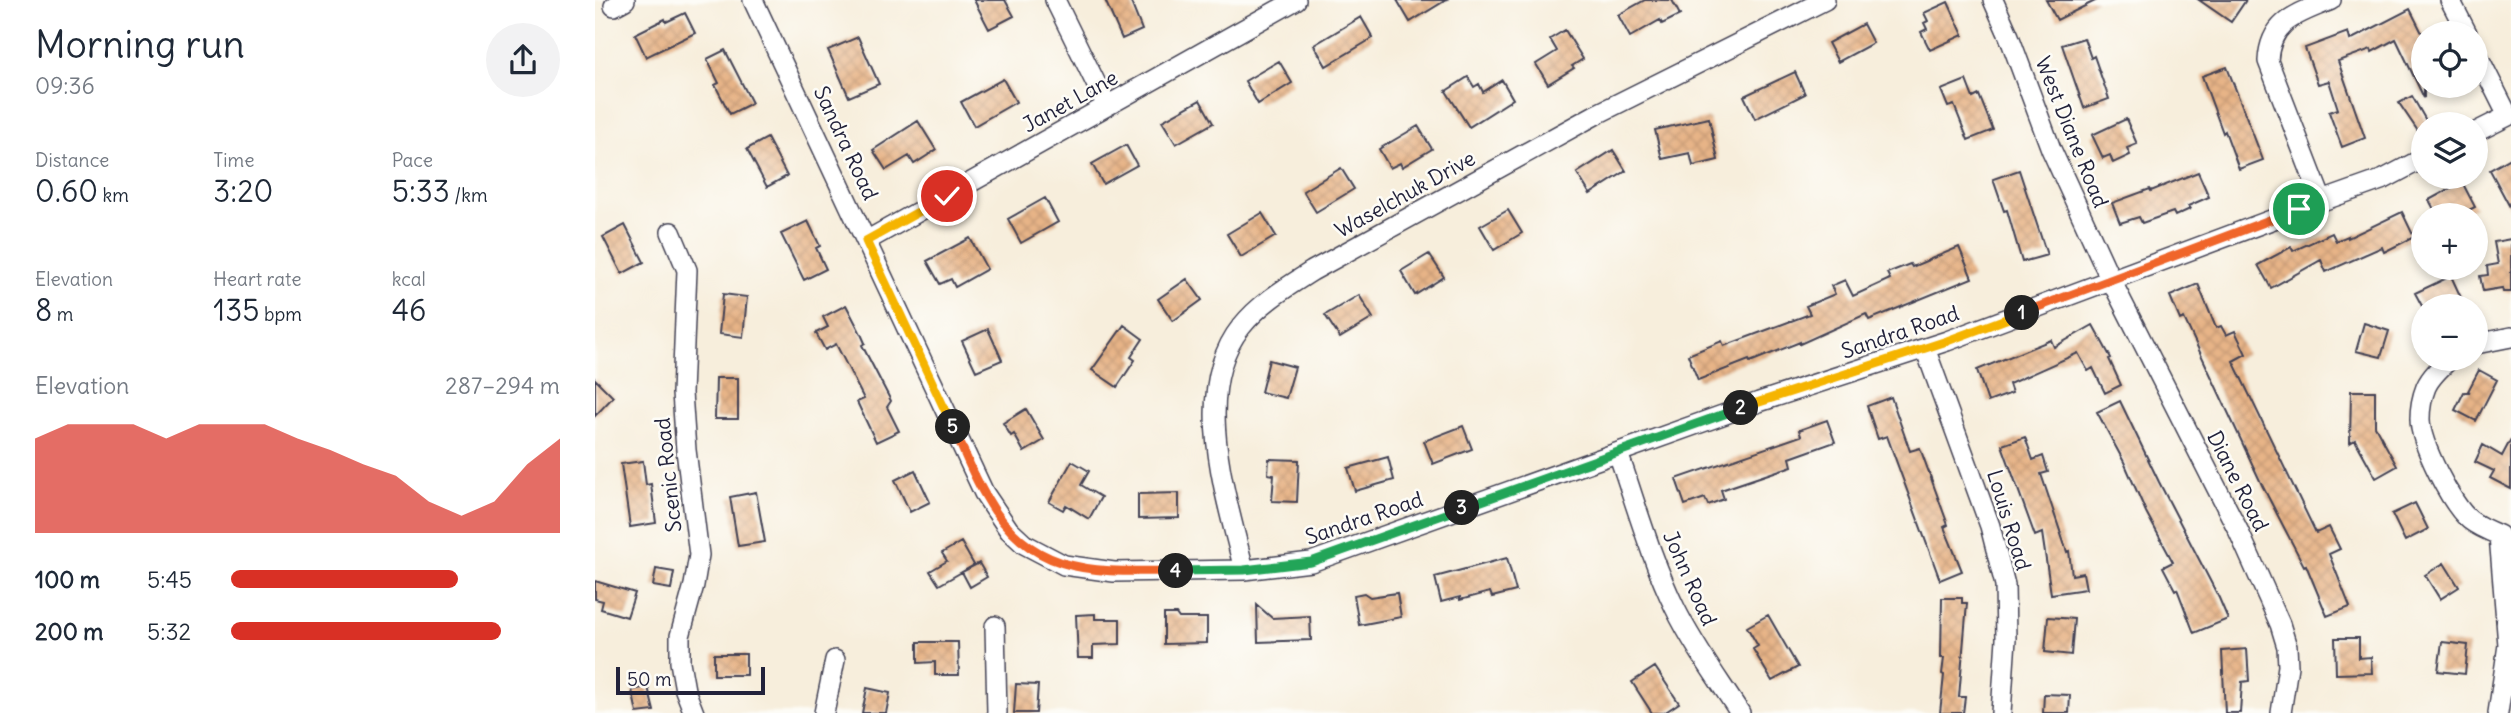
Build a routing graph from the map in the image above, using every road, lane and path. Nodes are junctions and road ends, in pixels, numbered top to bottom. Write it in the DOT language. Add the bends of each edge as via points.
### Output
graph roads {
  1 [pos="753,0"];
  2 [pos="1055,0"];
  3 [pos="1296,0"];
  4 [pos="1825,0"];
  5 [pos="1993,0"];
  6 [pos="2331,0"];
  7 [pos="2455,1"];
  8 [pos="2462,21"];
  9 [pos="2488,76"];
  10 [pos="1107,106"];
  11 [pos="2488,126"];
  12 [pos="2411,164"];
  13 [pos="2322,201"];
  14 [pos="671,232"];
  15 [pos="866,241"];
  16 [pos="2111,280"];
  17 [pos="2511,337"];
  18 [pos="2488,342"];
  19 [pos="1925,348"];
  20 [pos="2437,371"];
  21 [pos="1618,453"];
  22 [pos="2505,536"];
  23 [pos="1244,570"];
  24 [pos="995,626"];
  25 [pos="835,660"];
  26 [pos="694,713"];
  27 [pos="824,713"];
  28 [pos="997,713"];
  29 [pos="1740,713"];
  30 [pos="2001,713"];
  31 [pos="2281,713"];
  32 [pos="2498,713"];
  1 -- 15 [label="street, Sandra Road"];
  2 -- 10 [label="street"];
  3 -- 10 [label="street, Janet Lane"];
  4 -- 23 [label="street, Waselchuk Drive" via="1595,115 1312,271 1254,312 1228,348 1216,390 1220,465"];
  5 -- 16 [label="street, West Diane Road" via="2051,149"];
  6 -- 13 [label="street" via="2282,24 2269,47 2268,61"];
  7 -- 8 [label="street"];
  9 -- 11 [label="street" via="2508,116"];
  10 -- 15 [label="street, Janet Lane"];
  12 -- 13 [label="street, Sandra Road"];
  13 -- 16 [label="street, Sandra Road"];
  14 -- 26 [label="street, Scenic Road" via="687,270 682,393 699,555 680,636 680,662"];
  15 -- 23 [label="street, Sandra Road" via="983,493 1024,544 1064,565 1091,570"];
  16 -- 19 [label="street, Sandra Road"];
  16 -- 31 [label="street, Diane Road" via="2238,530 2280,624 2288,666"];
  17 -- 18 [label="street"];
  19 -- 21 [label="street, Sandra Road"];
  19 -- 30 [label="street, Louis Road" via="1990,526 2005,585 2007,639"];
  20 -- 22 [label="street" via="2426,386 2420,421 2433,458 2469,520"];
  21 -- 23 [label="street, Sandra Road" via="1311,562"];
  21 -- 29 [label="street, John Road" via="1674,607"];
  22 -- 32 [label="street" via="2508,645"];
  24 -- 28 [label="street"];
  25 -- 27 [label="street"];
}
